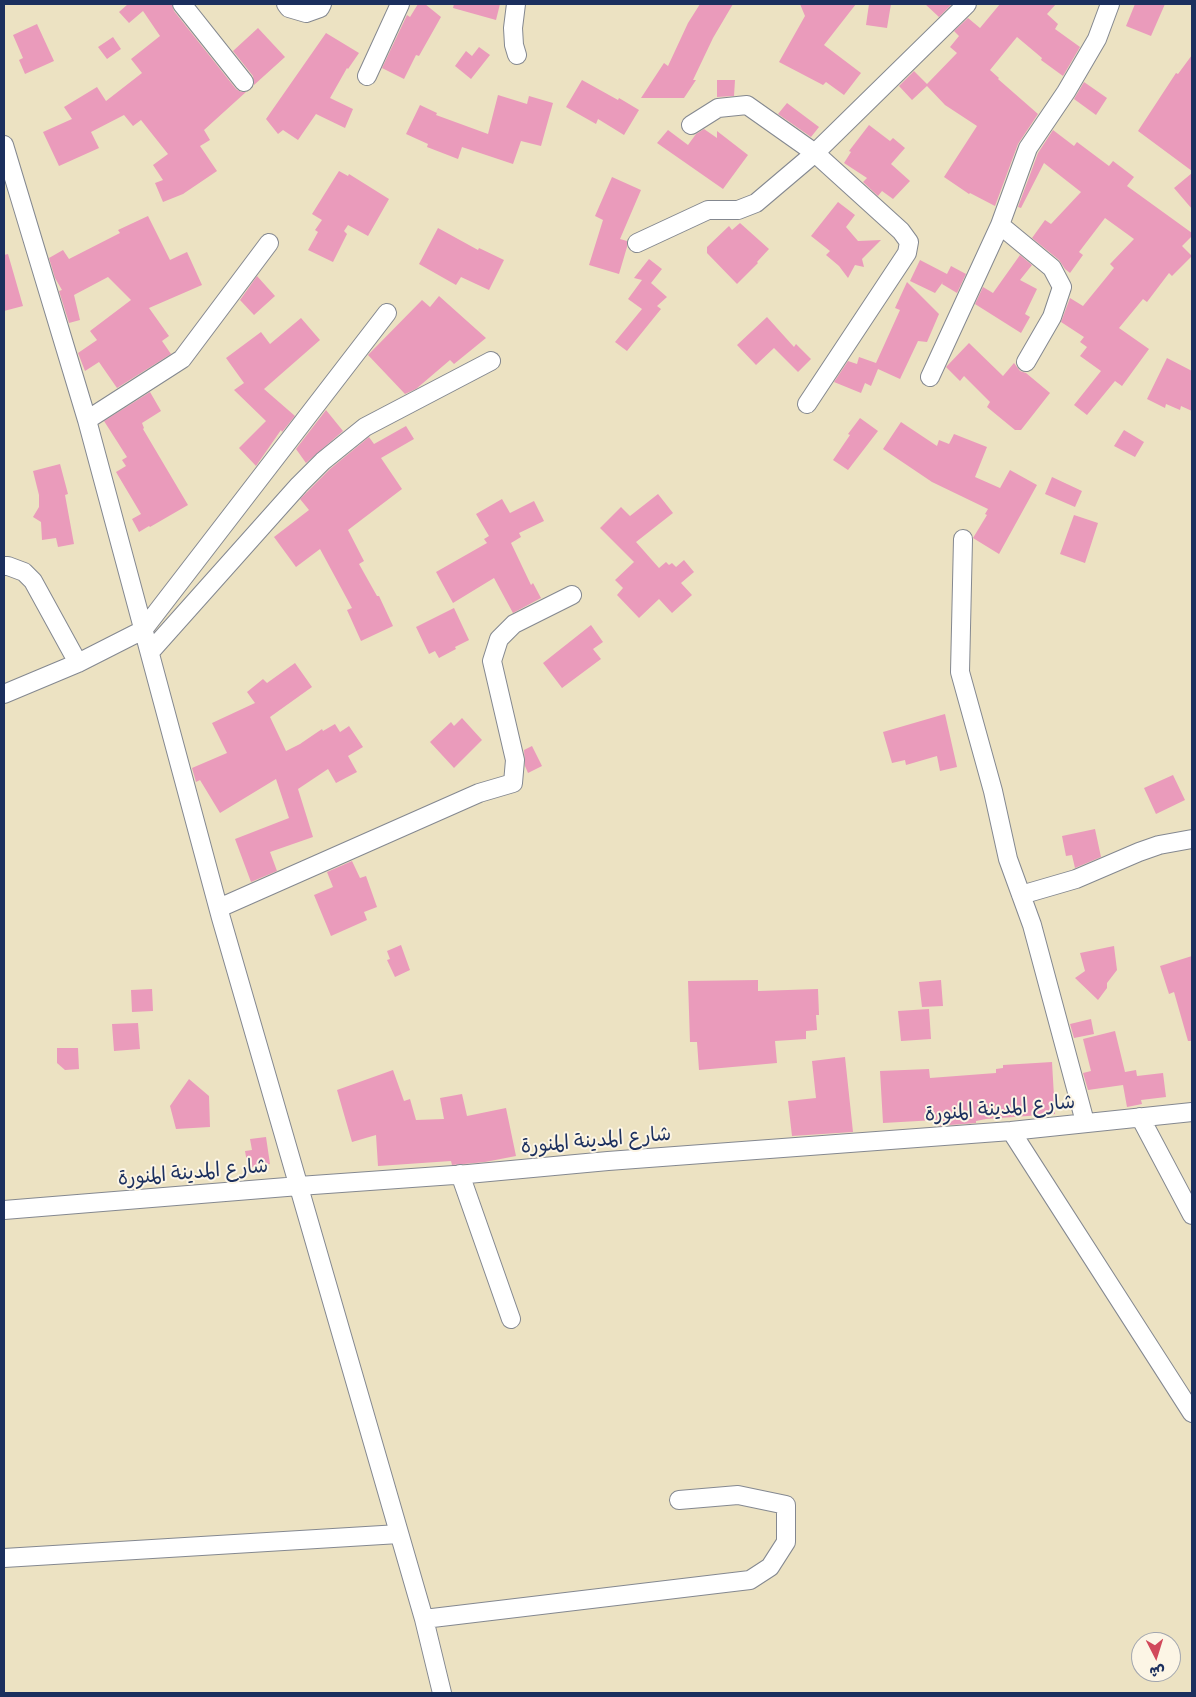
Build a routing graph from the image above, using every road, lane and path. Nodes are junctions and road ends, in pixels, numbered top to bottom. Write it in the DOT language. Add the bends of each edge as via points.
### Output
graph roads {
  1 [pos="182,4"];
  2 [pos="286,4"];
  3 [pos="322,4"];
  4 [pos="400,4"];
  5 [pos="516,4"];
  6 [pos="967,4"];
  7 [pos="1110,4"];
  8 [pos="517,55"];
  9 [pos="366,76"];
  10 [pos="244,82"];
  11 [pos="690,125"];
  12 [pos="4,146"];
  13 [pos="815,153"];
  14 [pos="1000,225"];
  15 [pos="269,243"];
  16 [pos="637,244"];
  17 [pos="387,313"];
  18 [pos="491,361"];
  19 [pos="1026,362"];
  20 [pos="930,377"];
  21 [pos="807,404"];
  22 [pos="87,420"];
  23 [pos="963,539"];
  24 [pos="4,566"];
  25 [pos="572,595"];
  26 [pos="143,630"];
  27 [pos="150,652"];
  28 [pos="78,663"];
  29 [pos="4,694"];
  30 [pos="1192,838"];
  31 [pos="1021,895"];
  32 [pos="219,908"];
  33 [pos="1192,1112"];
  34 [pos="1140,1117"];
  35 [pos="1085,1122"];
  36 [pos="1011,1131"];
  37 [pos="460,1174"];
  38 [pos="299,1186"];
  39 [pos="4,1210"];
  40 [pos="1192,1215"];
  41 [pos="511,1319"];
  42 [pos="1192,1414"];
  43 [pos="679,1500"];
  44 [pos="399,1534"];
  45 [pos="4,1558"];
  46 [pos="424,1619"];
  47 [pos="437,1693"];
  48 [pos="442,1693"];
  1 -- 10 [label="street"];
  2 -- 3 [label="street" via="306,13 320,8"];
  4 -- 9 [label="street"];
  5 -- 8 [label="street" via="513,28"];
  6 -- 13 [label="street"];
  7 -- 14 [label="street" via="1097,39 1028,148"];
  11 -- 13 [label="street" via="718,108 747,105"];
  12 -- 22 [label="street"];
  13 -- 16 [label="street" via="756,203 738,210 708,210"];
  13 -- 21 [label="street" via="909,242 907,253"];
  14 -- 19 [label="street" via="1052,268 1062,287 1052,317"];
  14 -- 20 [label="street"];
  15 -- 22 [label="street" via="182,359"];
  17 -- 26 [label="street"];
  18 -- 27 [label="street" via="365,427 323,461"];
  22 -- 26 [label="street"];
  23 -- 31 [label="street" via="960,672 1008,859"];
  24 -- 28 [label="street" via="24,572 32,581"];
  25 -- 32 [label="street" via="514,624 499,639 494,654 492,661 515,760 513,783 479,793"];
  26 -- 27 [label="street"];
  26 -- 28 [label="street"];
  27 -- 32 [label="street"];
  28 -- 29 [label="street"];
  30 -- 31 [label="street" via="1159,845 1076,879"];
  31 -- 35 [label="street"];
  32 -- 38 [label="street"];
  33 -- 34 [label="street, شارع المدينة المنورة"];
  34 -- 35 [label="street, شارع المدينة المنورة"];
  34 -- 40 [label="street"];
  35 -- 36 [label="street, شارع المدينة المنورة"];
  36 -- 37 [label="street, شارع المدينة المنورة"];
  36 -- 42 [label="street"];
  37 -- 38 [label="street, شارع المدينة المنورة"];
  37 -- 41 [label="street"];
  38 -- 39 [label="street, شارع المدينة المنورة"];
  38 -- 44 [label="street"];
  43 -- 46 [label="street" via="738,1495 786,1505 786,1542 770,1567 750,1580"];
  44 -- 45 [label="street"];
  44 -- 46 [label="street"];
  46 -- 48 [label="street"];
  47 -- 48 [label="street"];
}
